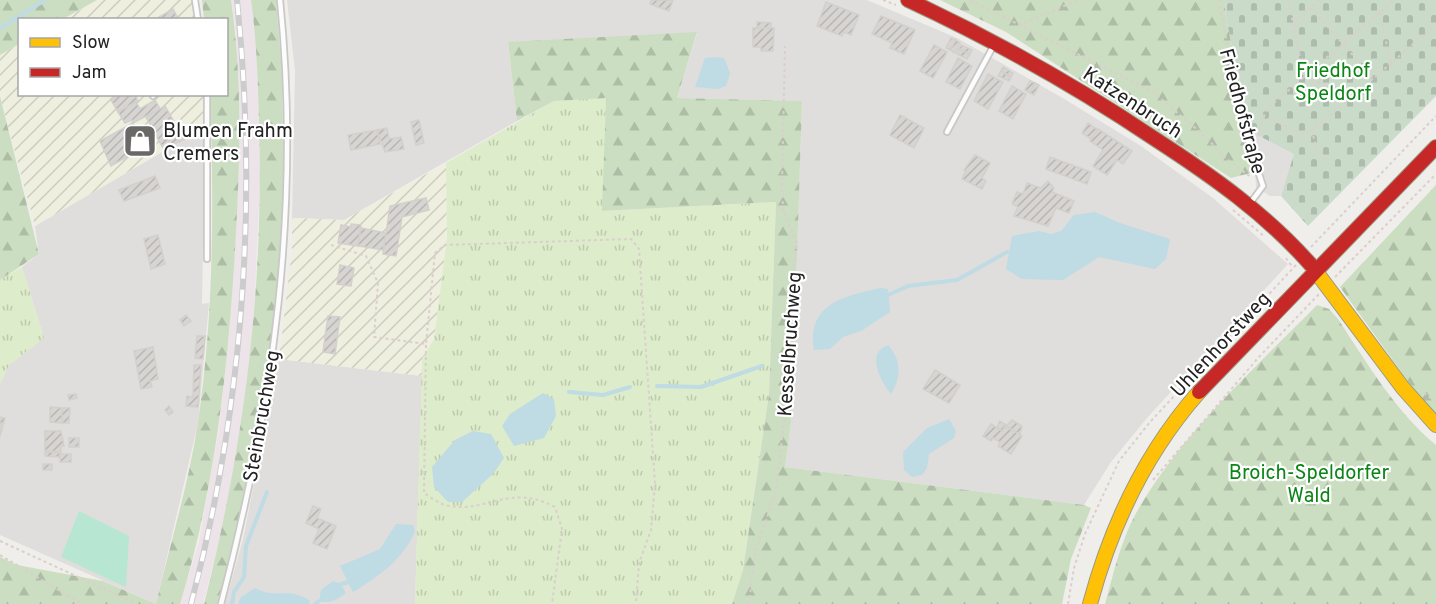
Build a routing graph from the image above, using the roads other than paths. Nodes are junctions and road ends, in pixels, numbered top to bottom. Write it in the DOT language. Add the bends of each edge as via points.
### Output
graph roads {
  1 [pos="195,0"];
  2 [pos="280,0"];
  3 [pos="904,4"];
  4 [pos="198,18"];
  5 [pos="996,40"];
  6 [pos="207,96"];
  7 [pos="947,132"];
  8 [pos="1245,132"];
  9 [pos="1436,147"];
  10 [pos="1249,204"];
  11 [pos="207,259"];
  12 [pos="1315,270"];
  13 [pos="1436,425"];
  14 [pos="221,604"];
  15 [pos="1090,604"];
  1 -- 4 [label="lane"];
  2 -- 14 [label="lane, Steinbruchweg" via="287,72 287,225 257,446"];
  3 -- 5 [label="street, Katzenbruch"];
  5 -- 7 [label="lane"];
  5 -- 10 [label="street, Katzenbruch" via="1111,110"];
  6 -- 11 [label="lane"];
  8 -- 10 [label="lane, Friedhofstraße" via="1263,186"];
  9 -- 12 [label="street, Uhlenhorstweg"];
  10 -- 12 [label="street, Katzenbruch"];
  12 -- 13 [label="street, Katzenbruch" via="1398,383"];
  12 -- 15 [label="street, Uhlenhorstweg" via="1216,373 1139,475 1117,515 1099,561"];
}
